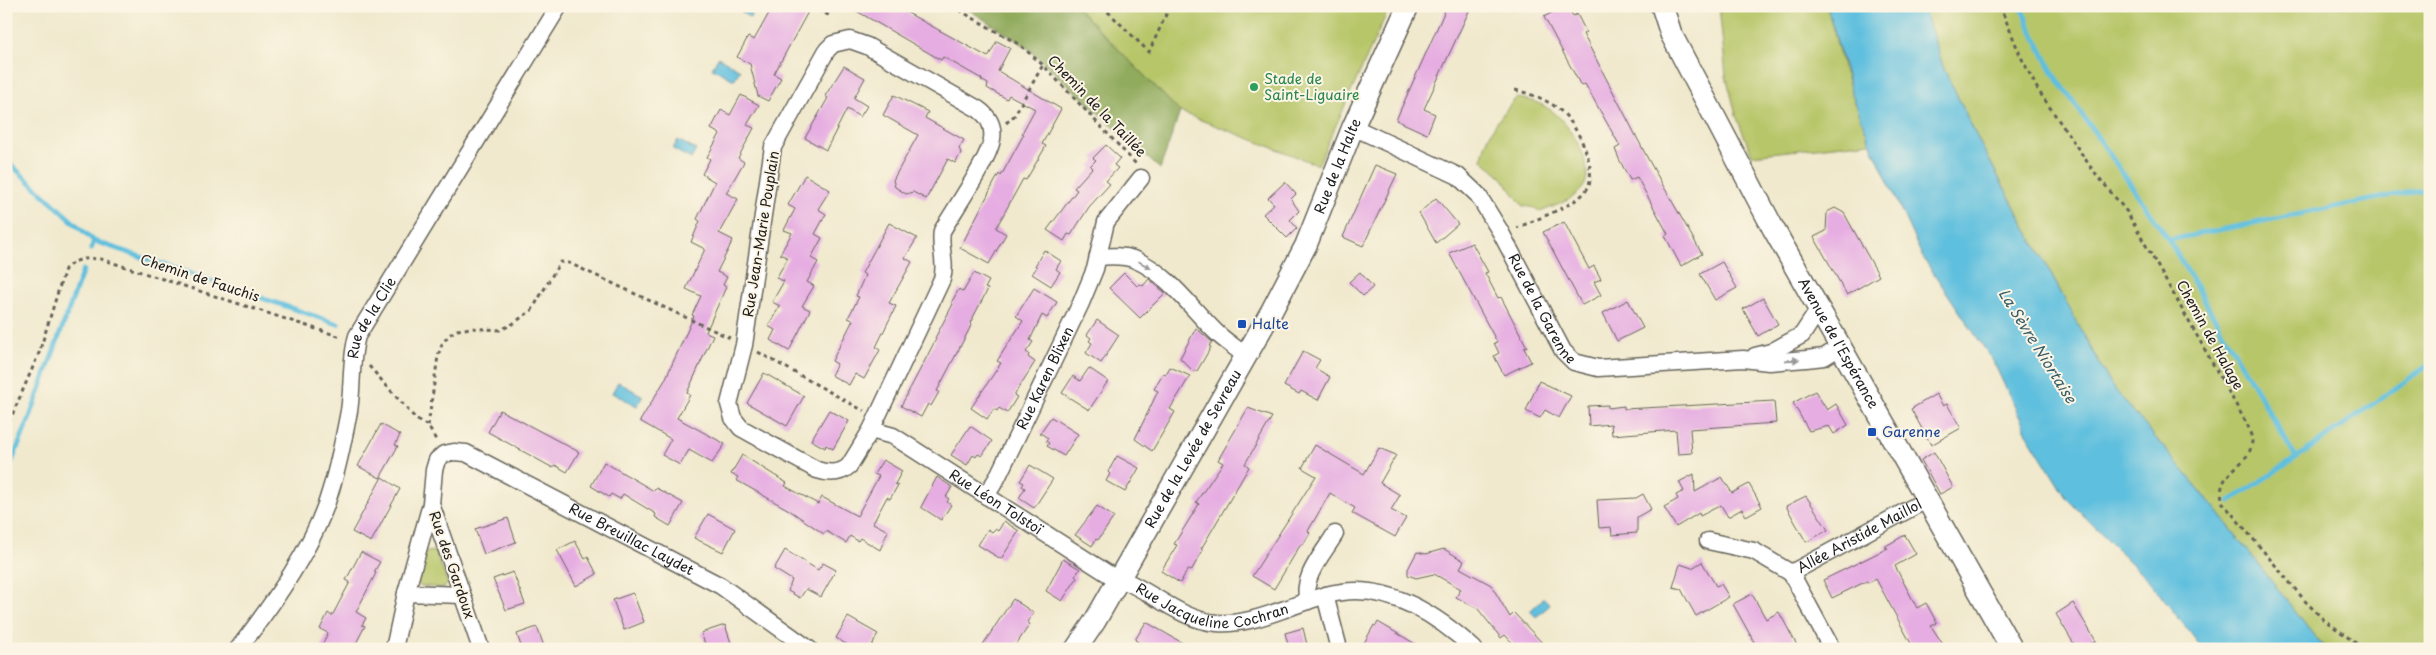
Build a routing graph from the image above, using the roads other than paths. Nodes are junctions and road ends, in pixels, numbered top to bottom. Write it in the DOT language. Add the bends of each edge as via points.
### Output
graph roads {
  1 [pos="559,6"];
  2 [pos="1408,6"];
  3 [pos="1647,6"];
  4 [pos="1662,6"];
  5 [pos="1671,34"];
  6 [pos="1353,127"];
  7 [pos="1141,178"];
  8 [pos="1306,245"];
  9 [pos="1098,257"];
  10 [pos="1819,309"];
  11 [pos="1840,347"];
  12 [pos="1246,356"];
  13 [pos="1743,359"];
  14 [pos="874,423"];
  15 [pos="444,454"];
  16 [pos="986,496"];
  17 [pos="1928,500"];
  18 [pos="431,504"];
  19 [pos="1335,534"];
  20 [pos="1708,541"];
  21 [pos="1792,573"];
  22 [pos="1118,578"];
  23 [pos="406,593"];
  24 [pos="462,595"];
  25 [pos="1325,595"];
  26 [pos="1308,601"];
  27 [pos="238,649"];
  28 [pos="394,649"];
  29 [pos="481,649"];
  30 [pos="809,649"];
  31 [pos="1076,649"];
  32 [pos="1339,649"];
  33 [pos="1474,649"];
  34 [pos="1832,649"];
  35 [pos="2012,649"];
  1 -- 27 [label="street, Rue de la Clie" via="357,336 349,409 331,490 318,523 293,568"];
  2 -- 6 [label="street, Rue de la Halte"];
  3 -- 5 [label="street, Avenue de l'Espérance" via="1661,28"];
  4 -- 5 [label="street, Avenue de l'Espérance"];
  5 -- 10 [label="street, Avenue de l'Espérance"];
  6 -- 8 [label="street, Rue de la Halte"];
  6 -- 13 [label="street, Rue de la Garenne" via="1458,176 1478,195 1563,350 1574,362 1598,368"];
  7 -- 9 [label="street, Rue Karen Blixen" via="1106,222"];
  8 -- 12 [label="street, Rue de la Levée de Sevreau"];
  9 -- 12 [label="street, one-way" via="1134,259 1148,266 1218,334"];
  9 -- 16 [label="street, Rue Karen Blixen" via="1081,302"];
  10 -- 11 [label="street, Avenue de l'Espérance"];
  10 -- 13 [label="street" via="1802,335 1771,352"];
  13 -- 11 [label="street, Rue de la Garenne, one-way" via="1770,362 1824,357"];
  11 -- 17 [label="street, Avenue de l'Espérance"];
  12 -- 22 [label="street, Rue de la Levée de Sevreau"];
  14 -- 14 [label="street, Rue Jean-Marie Pouplain" via="942,280 942,231 993,137 990,122 978,109 867,46 850,40 833,44 827,50 773,147 744,345 729,404 733,418 741,428 828,473 844,471 849,466"];
  14 -- 16 [label="street, Rue Léon Tolstoï"];
  15 -- 18 [label="street, Rue des Gardoux" via="437,460 434,470"];
  15 -- 30 [label="street, Rue Breuillac Laydet" via="466,453 721,586"];
  16 -- 22 [label="street, Rue Léon Tolstoï"];
  17 -- 21 [label="street, Allée Aristide Maillol"];
  17 -- 35 [label="street, Avenue de l'Espérance"];
  18 -- 23 [label="street"];
  18 -- 24 [label="street, Rue des Gardoux"];
  19 -- 26 [label="street, Rue Jacqueline Cochran" via="1307,581 1305,593"];
  20 -- 21 [label="street, Allée Aristide Maillol" via="1754,551"];
  21 -- 34 [label="street, Allée Aristide Maillol"];
  22 -- 26 [label="street, Rue Jacqueline Cochran" via="1132,582 1187,615 1214,623 1251,620"];
  22 -- 31 [label="street, Rue de la Levée de Sevreau"];
  23 -- 24 [label="street"];
  23 -- 28 [label="street"];
  24 -- 29 [label="street, Rue des Gardoux"];
  25 -- 26 [label="street, Rue Jacqueline Cochran"];
  25 -- 32 [label="street"];
  25 -- 33 [label="street, Rue Jacqueline Cochran" via="1356,590 1401,599 1452,630"];
}
